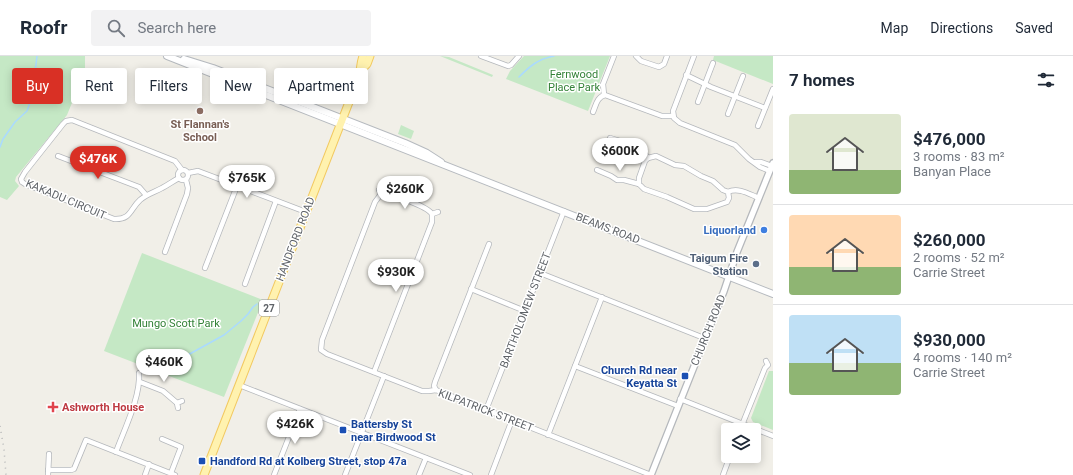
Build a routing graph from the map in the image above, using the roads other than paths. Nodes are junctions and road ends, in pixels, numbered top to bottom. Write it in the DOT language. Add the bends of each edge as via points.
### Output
graph roads {
  1 [pos="167,56"];
  2 [pos="176,56"];
  3 [pos="363,56"];
  4 [pos="370,56"];
  5 [pos="481,56"];
  6 [pos="519,56"];
  7 [pos="614,56"];
  8 [pos="636,56"];
  9 [pos="668,56"];
  10 [pos="694,56"];
  11 [pos="713,63"];
  12 [pos="361,68"];
  13 [pos="363,68"];
  14 [pos="686,75"];
  15 [pos="743,76"];
  16 [pos="705,84"];
  17 [pos="773,89"];
  18 [pos="604,95"];
  19 [pos="735,96"];
  20 [pos="698,102"];
  21 [pos="348,104"];
  22 [pos="765,108"];
  23 [pos="593,112"];
  24 [pos="728,114"];
  25 [pos="672,116"];
  26 [pos="341,122"];
  27 [pos="758,126"];
  28 [pos="610,138"];
  29 [pos="58,156"];
  30 [pos="648,158"];
  31 [pos="771,167"];
  32 [pos="182,170"];
  33 [pos="597,170"];
  34 [pos="188,173"];
  35 [pos="179,178"];
  36 [pos="186,180"];
  37 [pos="639,184"];
  38 [pos="236,186"];
  39 [pos="728,192"];
  40 [pos="146,195"];
  41 [pos="759,198"];
  42 [pos="276,201"];
  43 [pos="564,211"];
  44 [pos="306,212"];
  45 [pos="438,212"];
  46 [pos="432,214"];
  47 [pos="489,244"];
  48 [pos="165,252"];
  49 [pos="204,268"];
  50 [pos="540,273"];
  51 [pos="728,277"];
  52 [pos="245,284"];
  53 [pos="471,289"];
  54 [pos="773,294"];
  55 [pos="602,297"];
  56 [pos="526,310"];
  57 [pos="704,338"];
  58 [pos="769,363"];
  59 [pos="575,366"];
  60 [pos="374,372"];
  61 [pos="139,373"];
  62 [pos="384,376"];
  63 [pos="140,382"];
  64 [pos="239,385"];
  65 [pos="436,390"];
  66 [pos="680,399"];
  67 [pos="179,404"];
  68 [pos="678,406"];
  69 [pos="300,409"];
  70 [pos="486,410"];
  71 [pos="512,420"];
  72 [pos="740,423"];
  73 [pos="743,423"];
  74 [pos="761,431"];
  75 [pos="362,433"];
  76 [pos="548,435"];
  77 [pos="773,436"];
  78 [pos="162,439"];
  79 [pos="116,452"];
  80 [pos="49,454"];
  81 [pos="426,458"];
  82 [pos="727,463"];
  83 [pos="149,464"];
  84 [pos="48,473"];
  85 [pos="173,474"];
  86 [pos="145,475"];
  87 [pos="204,475"];
  88 [pos="274,475"];
  89 [pos="346,475"];
  90 [pos="419,475"];
  91 [pos="470,475"];
  92 [pos="491,475"];
  93 [pos="651,475"];
  94 [pos="723,475"];
  1 -- 26 [label="main road, BEAMS ROAD"];
  2 -- 26 [label="main road, BEAMS ROAD" via="213,68"];
  3 -- 12 [label="main road, HANDFORD ROAD / 27"];
  4 -- 13 [label="main road, HANDFORD ROAD / 27"];
  5 -- 6 [label="street" via="508,66"];
  7 -- 18 [label="street" via="602,84"];
  8 -- 9 [label="street" via="641,61 659,67"];
  10 -- 14 [label="street"];
  11 -- 16 [label="street"];
  14 -- 16 [label="street"];
  14 -- 25 [label="street"];
  15 -- 19 [label="street"];
  16 -- 19 [label="street"];
  16 -- 20 [label="street"];
  17 -- 22 [label="street"];
  18 -- 23 [label="street" via="598,99"];
  18 -- 25 [label="street" via="664,117"];
  19 -- 22 [label="street"];
  19 -- 24 [label="street"];
  21 -- 26 [label="main road, HANDFORD ROAD / 27"];
  22 -- 27 [label="street"];
  25 -- 31 [label="street" via="678,122 735,145 749,159"];
  26 -- 43 [label="main road, BEAMS ROAD" via="422,150 444,164"];
  26 -- 44 [label="main road, HANDFORD ROAD / 27"];
  28 -- 30 [label="street" via="643,152"];
  29 -- 40 [label="street" via="139,187"];
  30 -- 37 [label="street"];
  30 -- 39 [label="street" via="656,156 675,165 684,166 714,181"];
  31 -- 41 [label="street, CHURCH ROAD"];
  32 -- 34 [label="street"];
  32 -- 35 [label="street" via="178,173"];
  32 -- 40 [label="street, KAKADU CIRCUIT" via="175,161 72,120 66,121 21,179 25,184 114,219 128,216"];
  33 -- 37 [label="street" via="617,180"];
  34 -- 36 [label="street"];
  34 -- 38 [label="street" via="198,171"];
  35 -- 36 [label="street"];
  35 -- 40 [label="street, KAKADU CIRCUIT"];
  36 -- 48 [label="street" via="187,194"];
  37 -- 39 [label="street" via="652,193 701,210 727,202"];
  38 -- 42 [label="street"];
  38 -- 49 [label="street"];
  39 -- 41 [label="street" via="740,190"];
  41 -- 51 [label="street, CHURCH ROAD"];
  42 -- 44 [label="street"];
  42 -- 52 [label="street"];
  43 -- 50 [label="street, BARTHOLOMEW STREET"];
  43 -- 51 [label="main road, BEAMS ROAD"];
  44 -- 64 [label="main road, HANDFORD ROAD / 27"];
  45 -- 46 [label="street"];
  46 -- 60 [label="street" via="432,222"];
  46 -- 60 [label="street, KILPATRICK STREET" via="427,209 380,192 322,340 321,350 327,354"];
  47 -- 53 [label="street"];
  50 -- 55 [label="street"];
  50 -- 56 [label="street, BARTHOLOMEW STREET"];
  51 -- 54 [label="main road, BEAMS ROAD"];
  51 -- 57 [label="street, CHURCH ROAD"];
  53 -- 56 [label="street"];
  53 -- 65 [label="street" via="435,382"];
  55 -- 57 [label="street"];
  55 -- 59 [label="street"];
  56 -- 70 [label="street, BARTHOLOMEW STREET"];
  57 -- 66 [label="street, CHURCH ROAD"];
  58 -- 73 [label="street"];
  59 -- 68 [label="street"];
  59 -- 76 [label="street"];
  60 -- 62 [label="street, KILPATRICK STREET"];
  61 -- 63 [label="street"];
  62 -- 65 [label="street, KILPATRICK STREET" via="422,391"];
  62 -- 75 [label="street"];
  63 -- 67 [label="street" via="163,391"];
  63 -- 79 [label="street" via="136,400"];
  64 -- 69 [label="street"];
  64 -- 87 [label="main road, HANDFORD ROAD / 27"];
  65 -- 70 [label="street, KILPATRICK STREET"];
  66 -- 68 [label="street, CHURCH ROAD"];
  66 -- 72 [label="street"];
  68 -- 93 [label="street, CHURCH ROAD"];
  69 -- 75 [label="street"];
  69 -- 88 [label="street"];
  70 -- 71 [label="street, KILPATRICK STREET"];
  71 -- 76 [label="street, KILPATRICK STREET"];
  71 -- 92 [label="street"];
  74 -- 77 [label="street"];
  75 -- 81 [label="street"];
  75 -- 89 [label="street"];
  76 -- 93 [label="street, KILPATRICK STREET"];
  78 -- 85 [label="street" via="181,447"];
  79 -- 83 [label="street"];
  79 -- 84 [label="street" via="86,440 74,469"];
  80 -- 84 [label="street"];
  81 -- 90 [label="street"];
  81 -- 91 [label="street"];
  82 -- 94 [label="street"];
  83 -- 85 [label="street"];
  83 -- 86 [label="street"];
}
